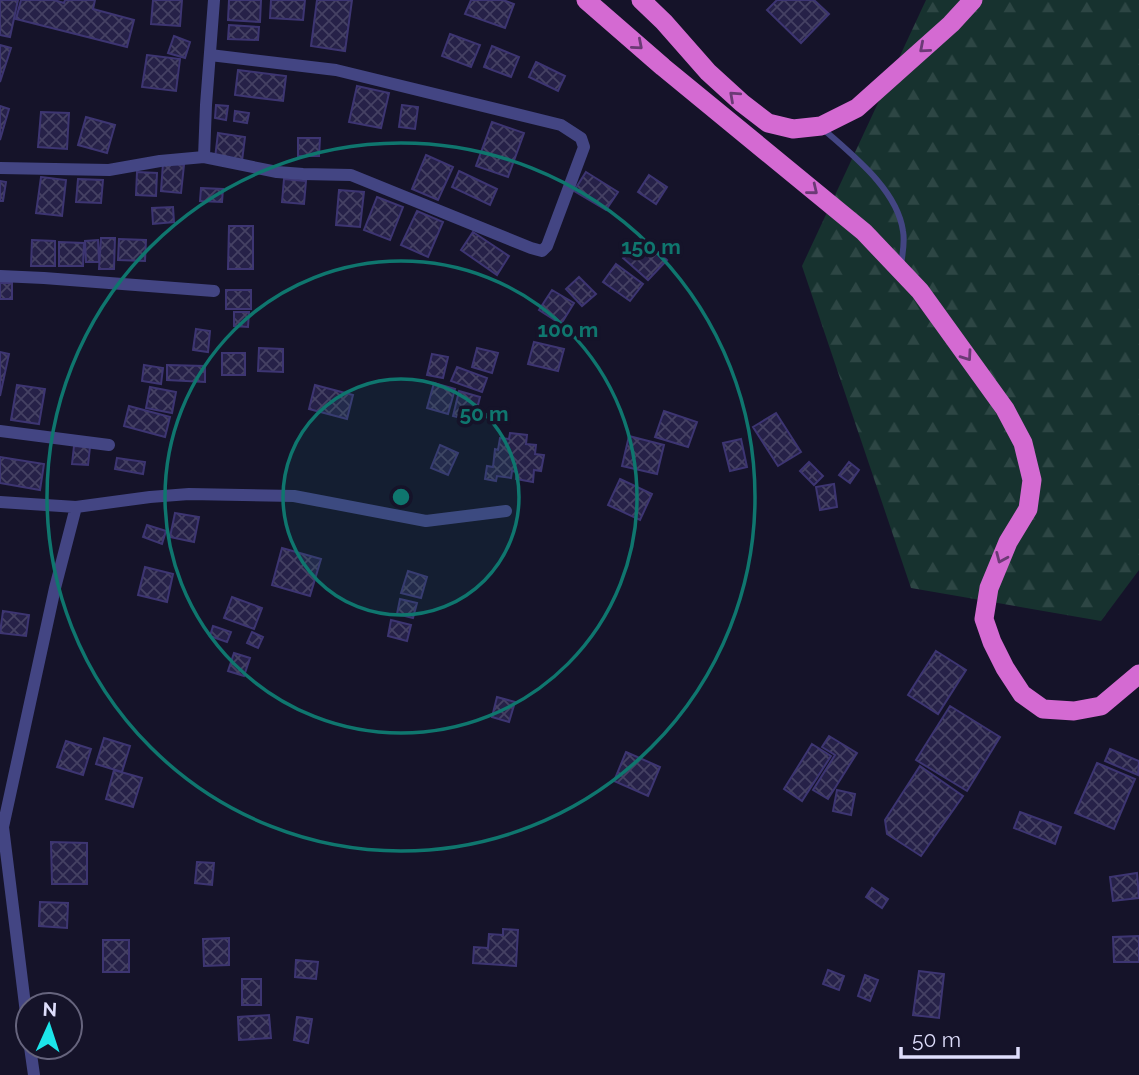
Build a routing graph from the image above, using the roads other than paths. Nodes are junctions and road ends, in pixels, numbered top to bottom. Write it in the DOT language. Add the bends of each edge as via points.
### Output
graph roads {
  1 [pos="214,0"];
  2 [pos="586,0"];
  3 [pos="641,0"];
  4 [pos="972,0"];
  5 [pos="210,55"];
  6 [pos="821,126"];
  7 [pos="204,157"];
  8 [pos="0,168"];
  9 [pos="901,270"];
  10 [pos="0,276"];
  11 [pos="214,291"];
  12 [pos="0,431"];
  13 [pos="109,445"];
  14 [pos="0,502"];
  15 [pos="76,507"];
  16 [pos="506,511"];
  17 [pos="1139,674"];
  18 [pos="23,991"];
  1 -- 5 [label="street"];
  2 -- 9 [label="highway, one-way" via="864,232"];
  6 -- 3 [label="highway, one-way" via="793,129 768,123 708,72"];
  4 -- 6 [label="highway, one-way" via="857,108"];
  5 -- 7 [label="street"];
  5 -- 7 [label="street" via="336,70 561,125 581,138 584,147 542,251 351,175 276,172"];
  6 -- 9 [label="lane" via="892,200 903,229"];
  7 -- 8 [label="street" via="109,170"];
  9 -- 17 [label="highway, one-way" via="1005,410 1023,443 1032,480 1028,509 989,588 984,619 1005,668 1022,694 1043,709 1074,711 1101,706"];
  10 -- 11 [label="street"];
  12 -- 13 [label="street"];
  14 -- 15 [label="street"];
  15 -- 16 [label="street" via="189,494 294,496 426,521"];
  15 -- 18 [label="street" via="3,827"];
}
